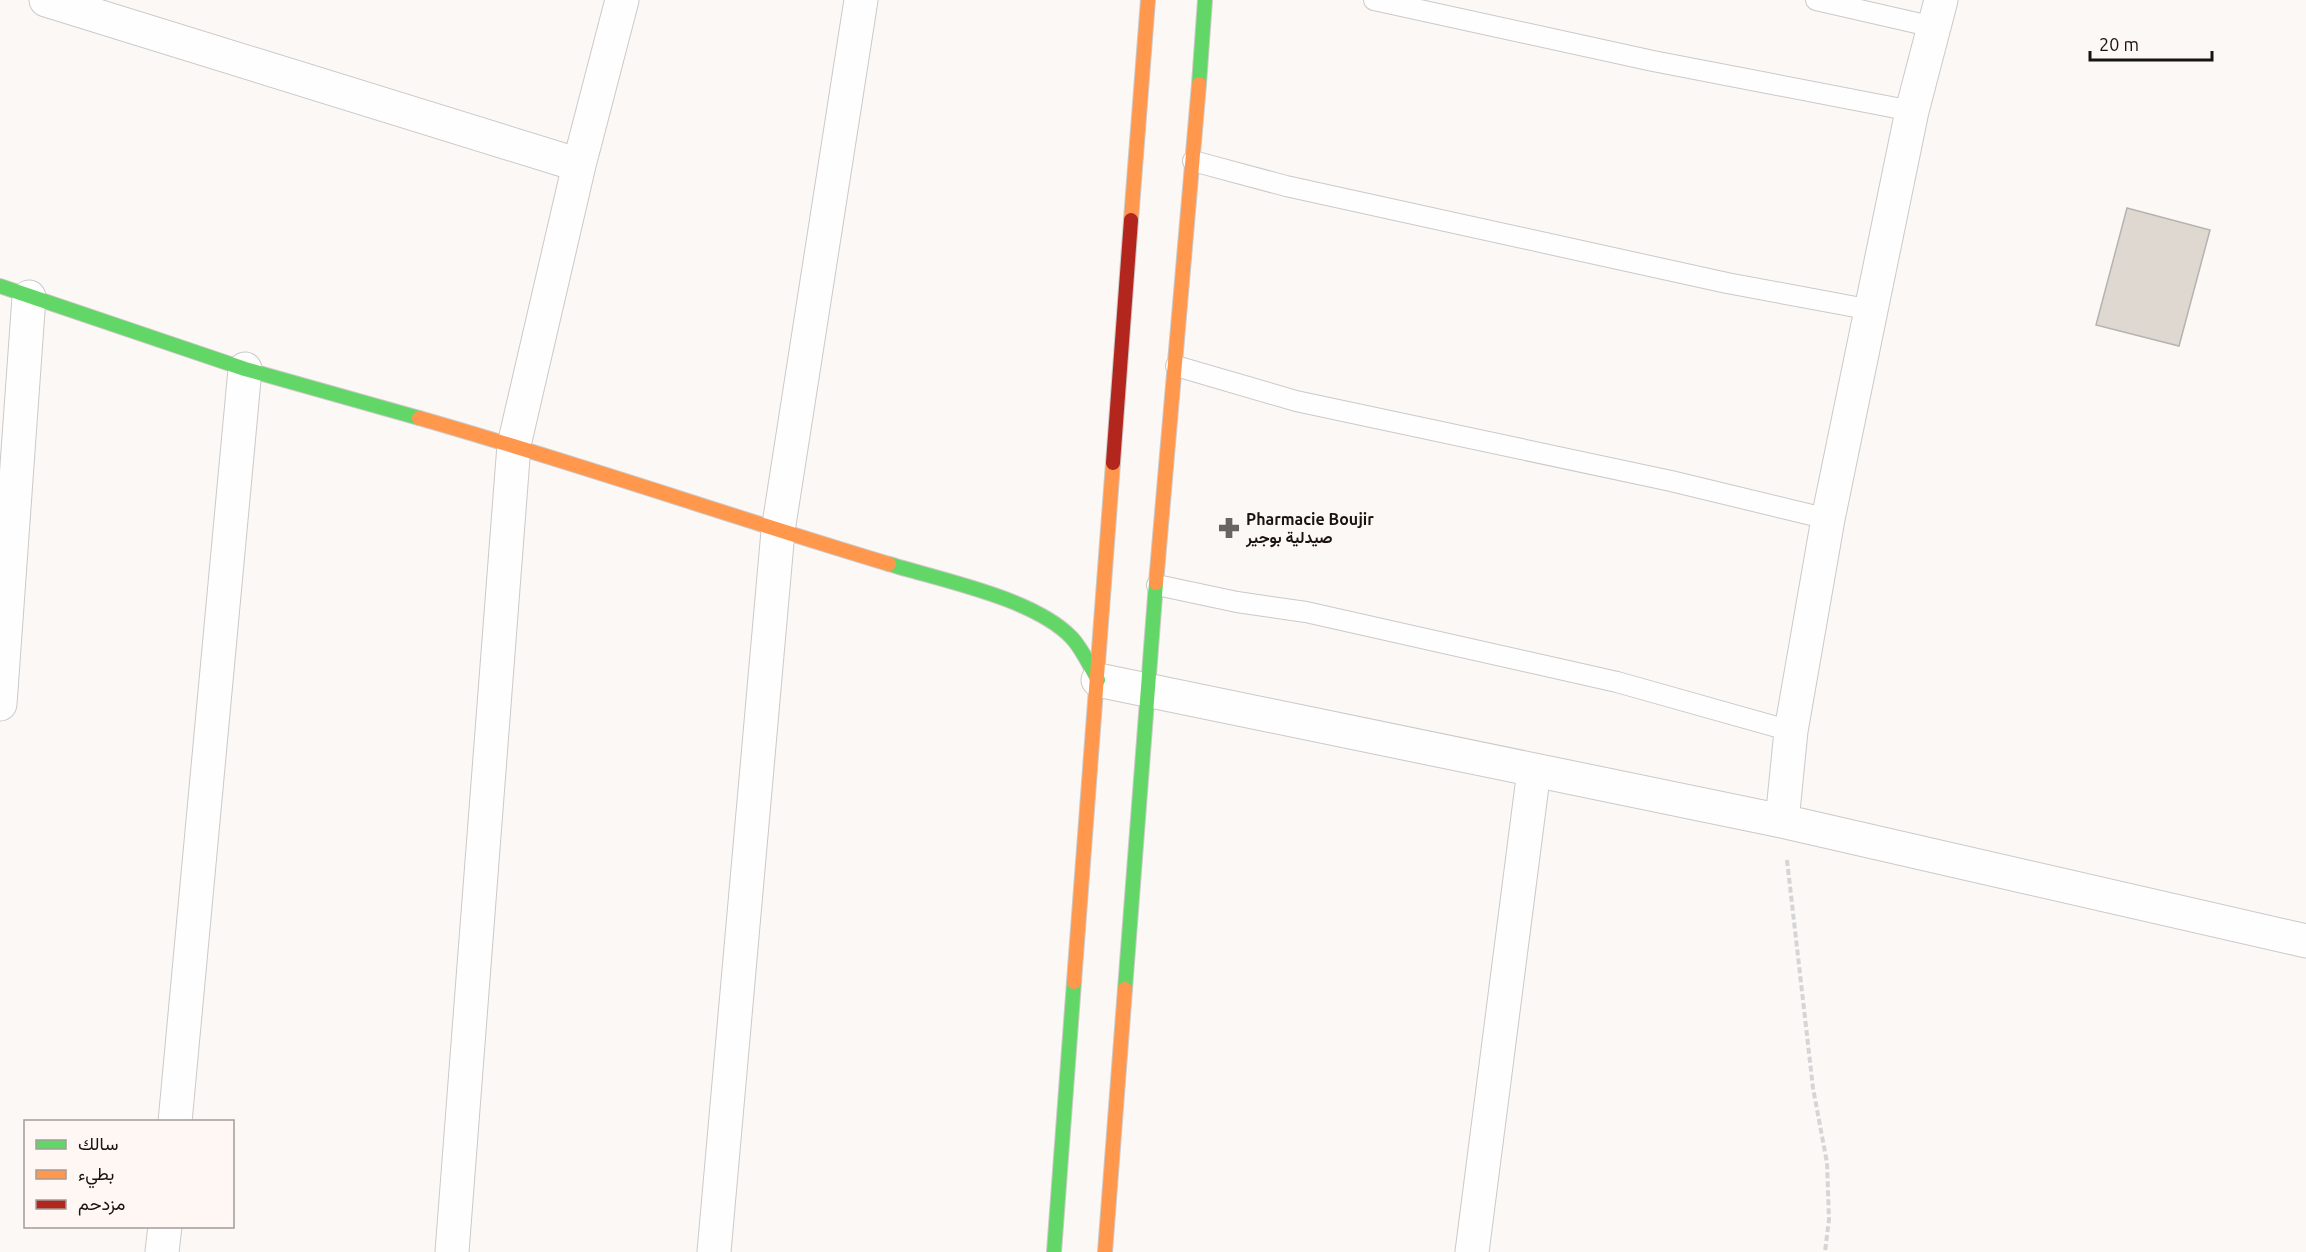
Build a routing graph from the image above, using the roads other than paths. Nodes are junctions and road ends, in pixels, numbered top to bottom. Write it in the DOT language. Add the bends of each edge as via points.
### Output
graph roads {
  1 [pos="46,0"];
  2 [pos="622,0"];
  3 [pos="861,0"];
  4 [pos="1149,0"];
  5 [pos="1205,0"];
  6 [pos="1374,0"];
  7 [pos="1816,0"];
  8 [pos="1937,13"];
  9 [pos="1912,111"];
  10 [pos="1193,161"];
  11 [pos="579,165"];
  12 [pos="14,292"];
  13 [pos="1872,310"];
  14 [pos="1176,366"];
  15 [pos="245,369"];
  16 [pos="514,445"];
  17 [pos="1828,519"];
  18 [pos="778,531"];
  19 [pos="1157,585"];
  20 [pos="1098,680"];
  21 [pos="1147,690"];
  22 [pos="0,704"];
  23 [pos="1791,730"];
  24 [pos="1534,770"];
  25 [pos="1782,821"];
  26 [pos="2306,940"];
  27 [pos="175,1120"];
  28 [pos="165,1228"];
  29 [pos="162,1252"];
  30 [pos="452,1252"];
  31 [pos="714,1252"];
  32 [pos="1054,1252"];
  33 [pos="1106,1252"];
  34 [pos="1472,1252"];
  1 -- 11 [label="street"];
  2 -- 11 [label="street"];
  3 -- 18 [label="street"];
  4 -- 20 [label="main road"];
  5 -- 10 [label="main road"];
  6 -- 9 [label="lane" via="1653,61"];
  7 -- 8 [label="lane"];
  8 -- 9 [label="street"];
  9 -- 13 [label="street"];
  10 -- 13 [label="lane" via="1286,186 1726,283"];
  10 -- 14 [label="main road"];
  11 -- 16 [label="street"];
  12 -- 15 [label="main road"];
  12 -- 22 [label="street"];
  13 -- 17 [label="street"];
  14 -- 17 [label="lane" via="1296,401"];
  14 -- 19 [label="main road"];
  15 -- 16 [label="main road"];
  15 -- 27 [label="street"];
  16 -- 18 [label="main road"];
  16 -- 30 [label="street"];
  17 -- 23 [label="street"];
  18 -- 20 [label="main road" via="1017,603 1072,638"];
  18 -- 31 [label="street"];
  19 -- 21 [label="main road"];
  19 -- 23 [label="lane" via="1306,612 1617,682"];
  20 -- 21 [label="street"];
  20 -- 32 [label="main road"];
  21 -- 24 [label="street"];
  21 -- 33 [label="main road"];
  23 -- 25 [label="street"];
  24 -- 25 [label="street"];
  24 -- 34 [label="street"];
  25 -- 26 [label="street"];
  28 -- 29 [label="street"];
}
